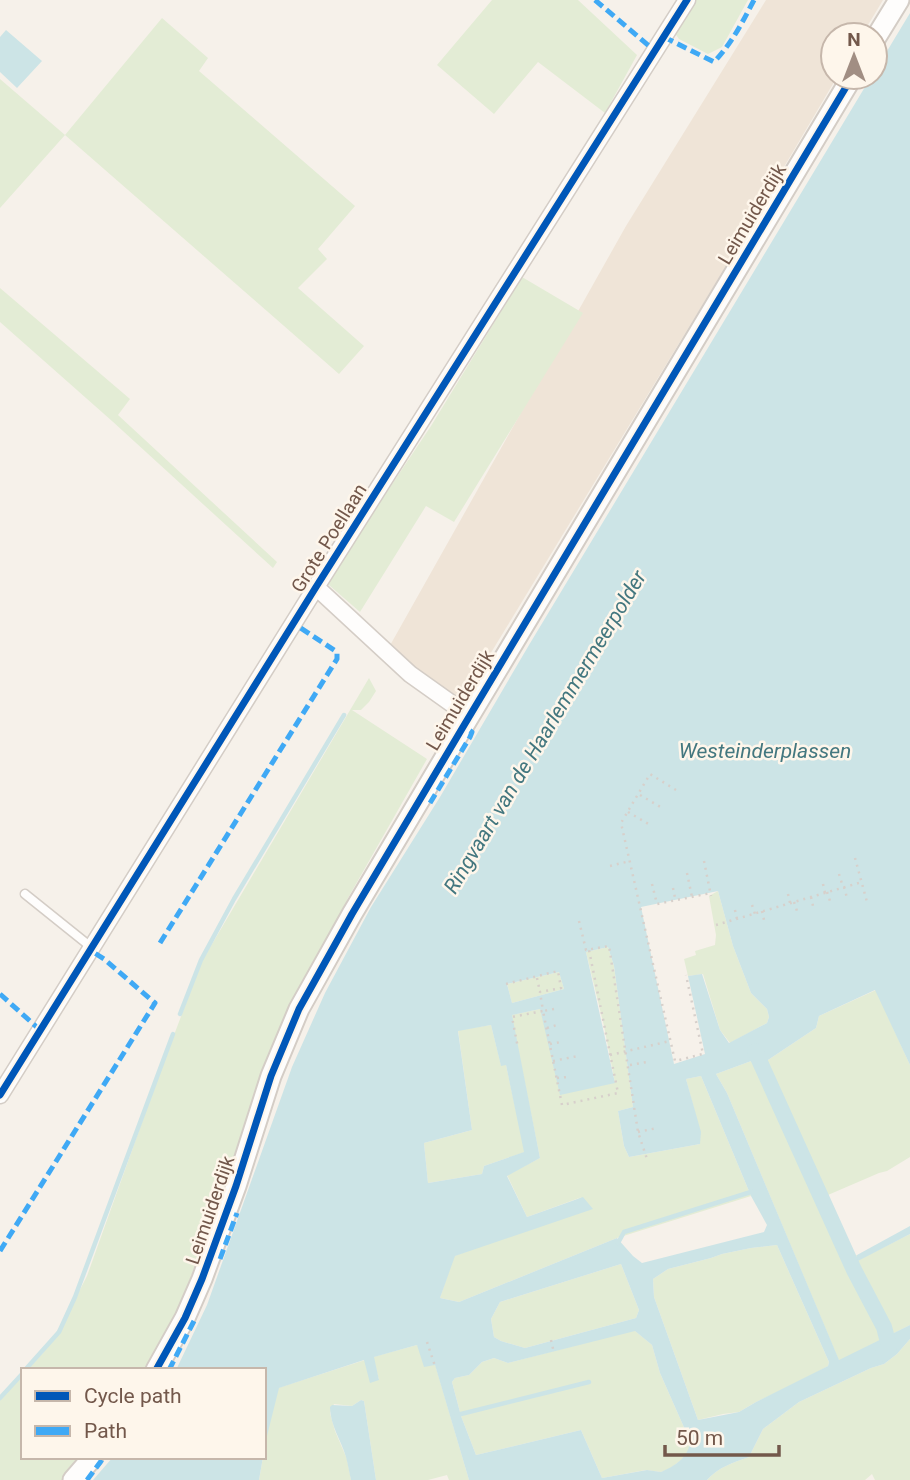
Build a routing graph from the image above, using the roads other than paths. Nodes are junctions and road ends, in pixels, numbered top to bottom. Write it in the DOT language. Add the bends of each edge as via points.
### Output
graph roads {
  1 [pos="687,0"];
  2 [pos="899,0"];
  3 [pos="886,21"];
  4 [pos="844,91"];
  5 [pos="316,587"];
  6 [pos="469,716"];
  7 [pos="25,894"];
  8 [pos="91,947"];
  9 [pos="0,1095"];
  10 [pos="157,1368"];
  11 [pos="91,1459"];
  12 [pos="73,1480"];
  1 -- 5 [label="street, Grote Poellaan"];
  2 -- 3 [label="street"];
  4 -- 6 [label="street, Leimuiderdijk"];
  5 -- 6 [label="street, Grote Poellaan" via="410,674"];
  5 -- 8 [label="street, Grote Poellaan"];
  6 -- 10 [label="street, Leimuiderdijk" via="299,1009 271,1076 263,1114 202,1279"];
  7 -- 8 [label="lane"];
  8 -- 9 [label="street, Grote Poellaan"];
  11 -- 12 [label="street"];
}
